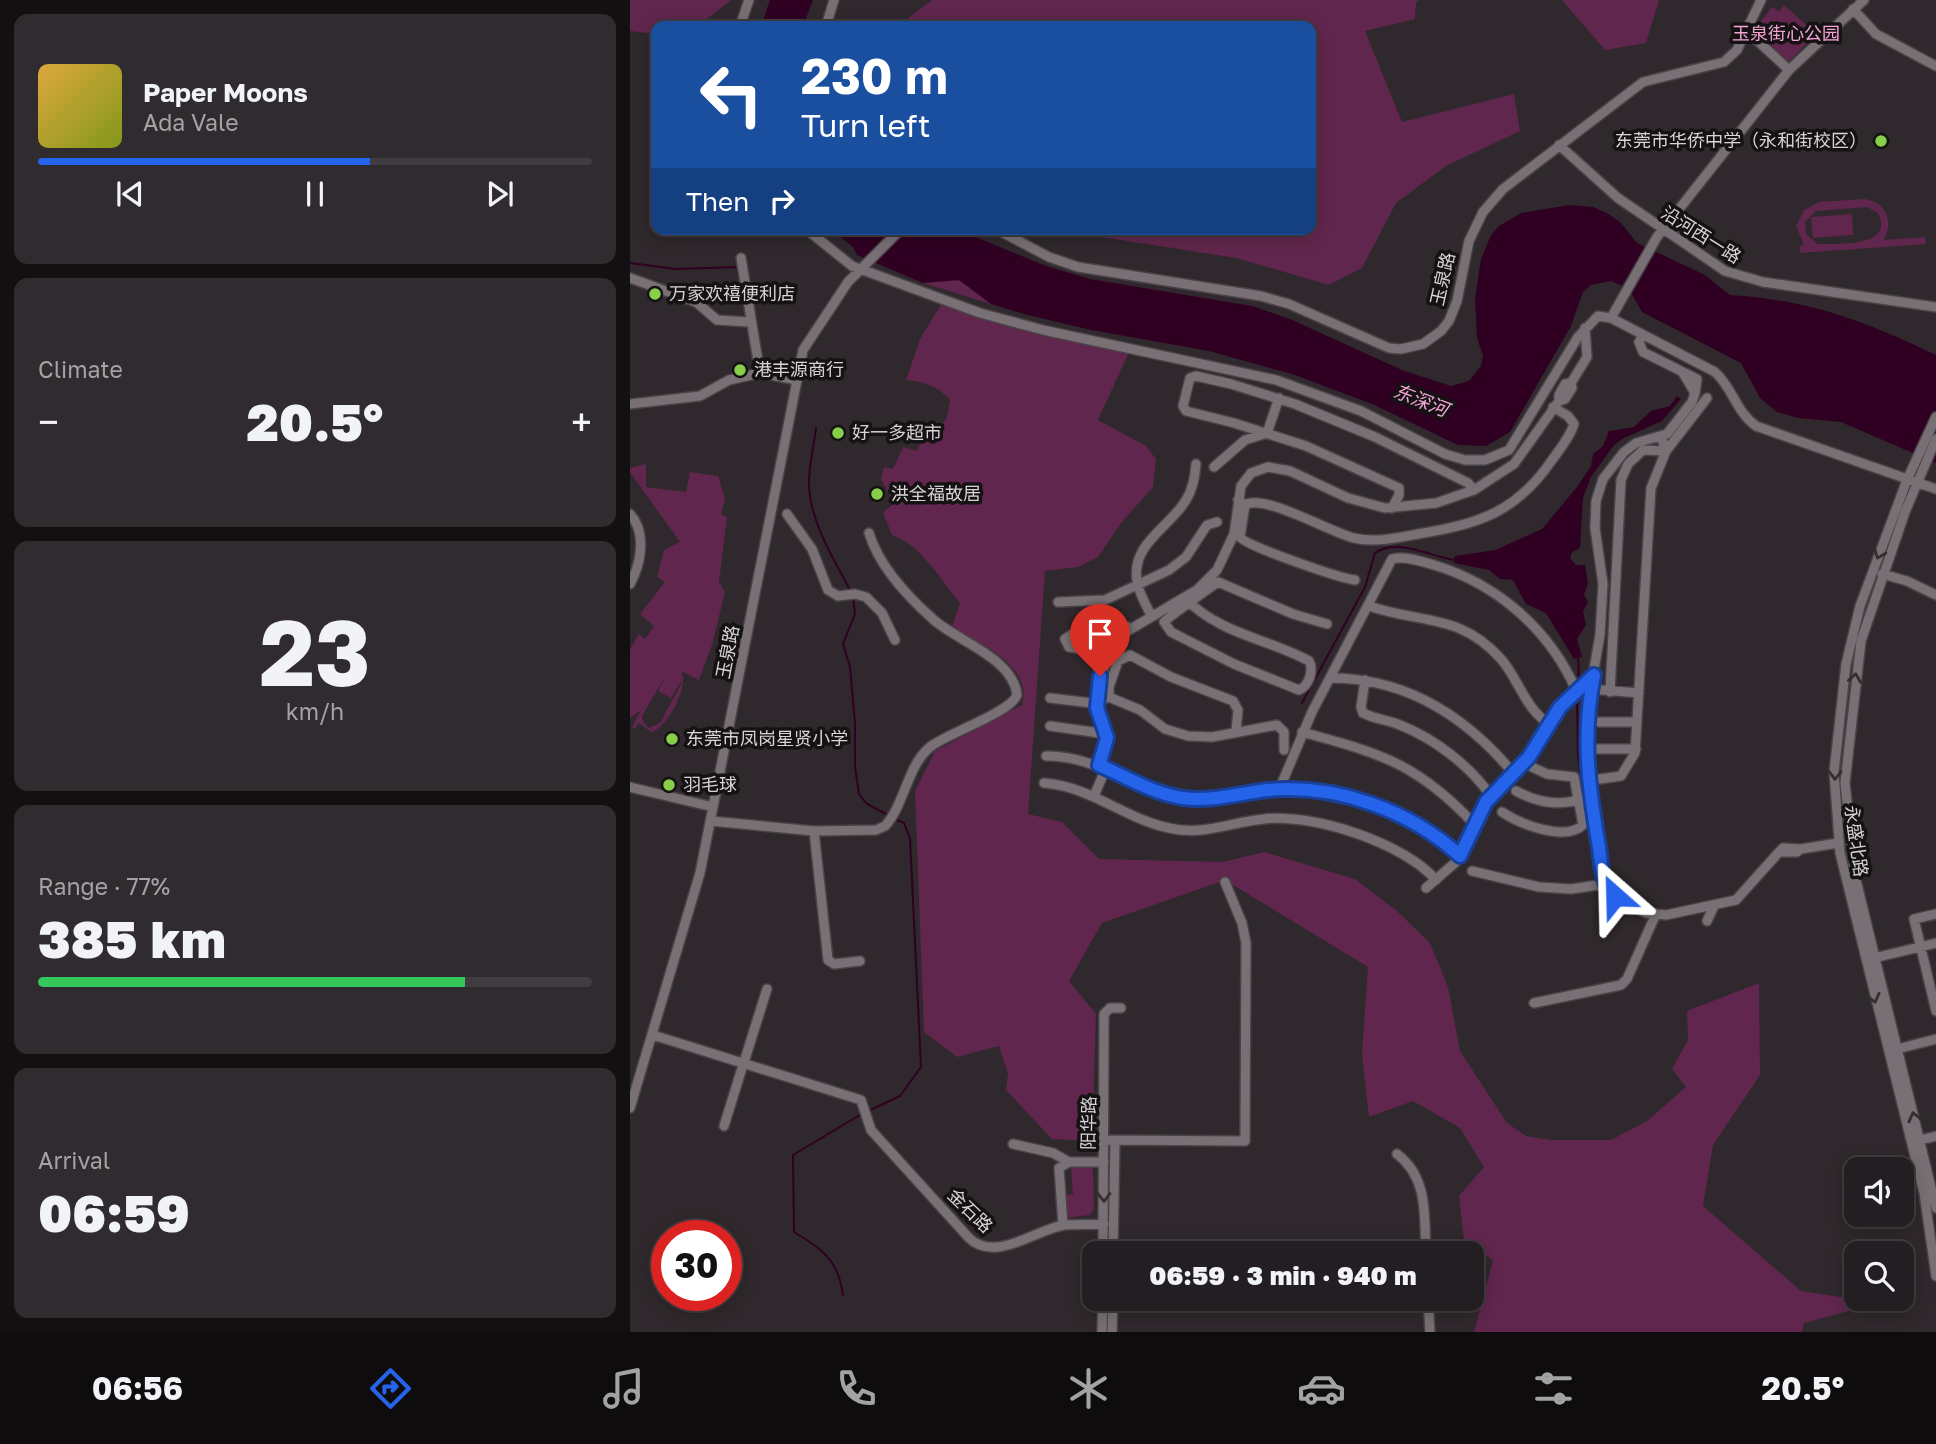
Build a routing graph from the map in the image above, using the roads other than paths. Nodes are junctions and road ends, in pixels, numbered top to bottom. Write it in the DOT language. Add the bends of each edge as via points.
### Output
graph roads {
  1 [pos="749,0"];
  2 [pos="834,0"];
  3 [pos="1762,0"];
  4 [pos="1864,0"];
  5 [pos="1853,9"];
  6 [pos="742,21"];
  7 [pos="828,21"];
  8 [pos="1748,32"];
  9 [pos="1936,66"];
  10 [pos="1789,70"];
  11 [pos="1559,145"];
  12 [pos="1663,231"];
  13 [pos="812,235"];
  14 [pos="895,235"];
  15 [pos="1007,235"];
  16 [pos="741,258"];
  17 [pos="860,269"];
  18 [pos="630,278"];
  19 [pos="1936,307"];
  20 [pos="1611,318"];
  21 [pos="749,322"];
  22 [pos="1585,328"];
  23 [pos="1643,335"];
  24 [pos="760,373"];
  25 [pos="797,380"];
  26 [pos="1279,398"];
  27 [pos="1707,398"];
  28 [pos="630,404"];
  29 [pos="1556,404"];
  30 [pos="1936,417"];
  31 [pos="1267,433"];
  32 [pos="1661,436"];
  33 [pos="1936,439"];
  34 [pos="1666,451"];
  35 [pos="1196,464"];
  36 [pos="1214,467"];
  37 [pos="1919,470"];
  38 [pos="1912,481"];
  39 [pos="1936,489"];
  40 [pos="1474,490"];
  41 [pos="1241,503"];
  42 [pos="1392,508"];
  43 [pos="630,514"];
  44 [pos="787,514"];
  45 [pos="1217,522"];
  46 [pos="869,533"];
  47 [pos="1882,574"];
  48 [pos="1355,580"];
  49 [pos="630,584"];
  50 [pos="1137,584"];
  51 [pos="1936,595"];
  52 [pos="1188,601"];
  53 [pos="1058,602"];
  54 [pos="1369,606"];
  55 [pos="1151,615"];
  56 [pos="1327,624"];
  57 [pos="1133,626"];
  58 [pos="895,640"];
  59 [pos="1107,653"];
  60 [pos="1594,675"];
  61 [pos="1330,678"];
  62 [pos="1365,680"];
  63 [pos="1591,688"];
  64 [pos="1576,690"];
  65 [pos="1610,692"];
  66 [pos="1639,693"];
  67 [pos="1109,697"];
  68 [pos="1051,698"];
  69 [pos="1097,701"];
  70 [pos="1599,722"];
  71 [pos="1637,722"];
  72 [pos="1549,724"];
  73 [pos="1050,726"];
  74 [pos="1236,730"];
  75 [pos="1302,732"];
  76 [pos="1107,734"];
  77 [pos="1597,749"];
  78 [pos="1636,749"];
  79 [pos="1284,750"];
  80 [pos="1046,755"];
  81 [pos="1103,767"];
  82 [pos="1532,767"];
  83 [pos="1514,774"];
  84 [pos="1600,779"];
  85 [pos="1044,783"];
  86 [pos="630,787"];
  87 [pos="1279,790"];
  88 [pos="1516,791"];
  89 [pos="1094,796"];
  90 [pos="1491,796"];
  91 [pos="1584,798"];
  92 [pos="713,807"];
  93 [pos="1502,812"];
  94 [pos="711,821"];
  95 [pos="1474,824"];
  96 [pos="814,831"];
  97 [pos="1838,843"];
  98 [pos="1460,856"];
  99 [pos="1472,871"];
  100 [pos="1436,880"];
  101 [pos="1225,882"];
  102 [pos="1605,884"];
  103 [pos="1426,888"];
  104 [pos="1714,906"];
  105 [pos="1936,914"];
  106 [pos="1655,916"];
  107 [pos="1707,922"];
  108 [pos="1936,943"];
  109 [pos="1921,947"];
  110 [pos="1874,958"];
  111 [pos="860,961"];
  112 [pos="767,989"];
  113 [pos="1934,992"];
  114 [pos="1534,1003"];
  115 [pos="1121,1009"];
  116 [pos="1936,1010"];
  117 [pos="653,1035"];
  118 [pos="1936,1040"];
  119 [pos="1897,1049"];
  120 [pos="630,1108"];
  121 [pos="724,1126"];
  122 [pos="1936,1136"];
  123 [pos="1110,1140"];
  124 [pos="1920,1140"];
  125 [pos="1013,1144"];
  126 [pos="1396,1154"];
  127 [pos="1104,1162"];
  128 [pos="1069,1163"];
  129 [pos="1936,1208"];
  130 [pos="1104,1224"];
  131 [pos="1063,1226"];
  132 [pos="1103,1241"];
  133 [pos="1113,1241"];
  134 [pos="1425,1241"];
  135 [pos="1936,1276"];
  136 [pos="1103,1311"];
  137 [pos="1113,1311"];
  138 [pos="1429,1311"];
  139 [pos="1102,1332"];
  140 [pos="1112,1332"];
  141 [pos="1430,1332"];
  1 -- 6 [label="street"];
  2 -- 7 [label="street"];
  3 -- 8 [label="street, 玉泉路"];
  4 -- 5 [label="street"];
  5 -- 9 [label="street" via="1876,34"];
  5 -- 10 [label="street"];
  8 -- 10 [label="street"];
  8 -- 11 [label="street, 玉泉路" via="1724,62 1643,82"];
  10 -- 12 [label="street"];
  11 -- 12 [label="street, 沿河西一路"];
  11 -- 15 [label="street, 玉泉路" via="1503,189 1483,212 1466,249 1449,321 1432,338 1412,348 1378,345 1268,298 1078,267"];
  12 -- 19 [label="street, 沿河西一路" via="1737,276"];
  12 -- 20 [label="street"];
  13 -- 17 [label="street" via="833,254"];
  14 -- 17 [label="street, 玉泉路"];
  16 -- 21 [label="street"];
  17 -- 22 [label="street" via="1021,325 1276,380 1361,411 1465,460 1495,457 1509,450"];
  17 -- 25 [label="street, 玉泉路" via="831,304 803,350"];
  18 -- 21 [label="street" via="696,302 717,320"];
  20 -- 22 [label="street" via="1598,316"];
  20 -- 23 [label="street"];
  21 -- 24 [label="street"];
  22 -- 29 [label="street" via="1587,357"];
  23 -- 32 [label="street" via="1639,342 1643,352 1683,373 1695,393 1671,430"];
  23 -- 38 [label="street" via="1715,372 1745,418 1756,426"];
  24 -- 25 [label="street"];
  24 -- 28 [label="street" via="729,380 700,396"];
  25 -- 92 [label="street, 玉泉路"];
  26 -- 31 [label="street"];
  26 -- 31 [label="street" via="1190,378 1183,406 1186,411"];
  26 -- 40 [label="street" via="1374,437"];
  27 -- 34 [label="street"];
  29 -- 40 [label="street" via="1514,464"];
  29 -- 41 [label="street" via="1574,424 1548,467 1507,508 1473,524 1366,540 1276,508"];
  30 -- 37 [label="street, 永盛北路"];
  31 -- 36 [label="street" via="1245,440"];
  31 -- 42 [label="street" via="1340,459 1396,486 1401,491"];
  32 -- 34 [label="street"];
  32 -- 60 [label="street" via="1630,446 1598,490 1594,515 1603,584"];
  33 -- 37 [label="street, 永盛北路"];
  34 -- 65 [label="street" via="1643,450 1628,464 1621,480"];
  34 -- 66 [label="street" via="1650,496"];
  35 -- 50 [label="street" via="1185,502 1143,548"];
  37 -- 38 [label="street, 永盛北路"];
  38 -- 39 [label="street"];
  38 -- 47 [label="street, 永盛北路"];
  38 -- 97 [label="street, 永盛北路, one-way" via="1860,606 1846,664 1834,772"];
  40 -- 42 [label="street" via="1436,503"];
  41 -- 42 [label="street" via="1244,480 1256,469 1268,467 1290,471 1357,501"];
  41 -- 48 [label="street" via="1240,537 1245,543"];
  41 -- 52 [label="street" via="1224,559"];
  43 -- 49 [label="street" via="640,538 637,570"];
  44 -- 58 [label="street" via="812,549 824,585 833,594 866,597 878,608"];
  45 -- 50 [label="street" via="1207,524 1178,564"];
  46 -- 96 [label="street" via="877,555 914,599 943,627 1003,667 1014,681 1015,699 925,752 891,818 876,831"];
  47 -- 51 [label="street"];
  110 -- 47 [label="street, 永盛北路, one-way" via="1851,857 1845,783 1861,641"];
  50 -- 53 [label="street" via="1105,600"];
  50 -- 55 [label="street"];
  52 -- 52 [label="street" via="1253,640 1309,661 1312,668 1306,685 1293,689 1166,629 1167,617"];
  52 -- 55 [label="street"];
  52 -- 56 [label="street" via="1223,582"];
  54 -- 61 [label="street"];
  54 -- 64 [label="street" via="1392,559 1406,558 1457,573 1494,592 1527,619 1550,644"];
  54 -- 72 [label="street" via="1438,620 1475,636 1502,660"];
  55 -- 57 [label="street"];
  57 -- 59 [label="street"];
  57 -- 59 [label="street" via="1065,639 1069,647"];
  59 -- 69 [label="street"];
  60 -- 63 [label="street"];
  60 -- 64 [label="street"];
  61 -- 62 [label="street"];
  61 -- 75 [label="street"];
  62 -- 83 [label="street" via="1409,691 1442,708 1484,740"];
  62 -- 90 [label="street" via="1363,713 1408,728 1436,744 1472,773"];
  63 -- 65 [label="street"];
  63 -- 91 [label="street"];
  64 -- 72 [label="street"];
  65 -- 66 [label="street"];
  66 -- 71 [label="street"];
  67 -- 69 [label="street"];
  67 -- 74 [label="street" via="1131,705 1175,733 1200,738"];
  67 -- 74 [label="street" via="1118,661 1130,655 1233,701 1238,710"];
  68 -- 69 [label="street"];
  69 -- 76 [label="street"];
  70 -- 71 [label="street"];
  71 -- 78 [label="street"];
  72 -- 83 [label="street"];
  73 -- 76 [label="street"];
  74 -- 79 [label="street" via="1277,726 1284,732"];
  75 -- 87 [label="street"];
  75 -- 95 [label="street" via="1353,744 1398,762 1428,781"];
  76 -- 81 [label="street"];
  77 -- 78 [label="street"];
  78 -- 84 [label="street" via="1627,771"];
  80 -- 81 [label="street"];
  81 -- 87 [label="street" via="1180,798 1203,800"];
  81 -- 89 [label="street"];
  82 -- 91 [label="street" via="1574,777"];
  83 -- 90 [label="street"];
  85 -- 89 [label="street" via="1067,785"];
  86 -- 92 [label="street"];
  87 -- 98 [label="street" via="1384,807 1415,822"];
  88 -- 91 [label="street" via="1546,803"];
  89 -- 100 [label="street" via="1171,829 1207,830 1270,818 1360,835 1406,854"];
  90 -- 95 [label="street"];
  91 -- 93 [label="street" via="1584,821 1577,830 1537,828"];
  91 -- 102 [label="street"];
  92 -- 94 [label="street, 玉泉路"];
  94 -- 96 [label="street"];
  94 -- 117 [label="street, 玉泉路" via="693,904"];
  95 -- 98 [label="street"];
  96 -- 111 [label="street" via="828,960 834,964"];
  97 -- 104 [label="street" via="1779,852 1741,896"];
  97 -- 135 [label="street, 永盛北路, one-way" via="1924,1193"];
  98 -- 100 [label="street"];
  99 -- 102 [label="street" via="1539,887"];
  100 -- 103 [label="street"];
  101 -- 123 [label="street" via="1245,936 1245,1141"];
  102 -- 106 [label="street" via="1615,896"];
  104 -- 106 [label="street"];
  104 -- 107 [label="street"];
  105 -- 109 [label="street" via="1914,919"];
  106 -- 114 [label="street" via="1621,985"];
  108 -- 109 [label="street"];
  109 -- 110 [label="street"];
  109 -- 113 [label="street"];
  110 -- 119 [label="street, 永盛北路"];
  112 -- 121 [label="street"];
  113 -- 116 [label="street"];
  115 -- 123 [label="street, 阳华路" via="1110,1008 1104,1014"];
  117 -- 120 [label="street, 玉泉路"];
  117 -- 131 [label="street, 金石路" via="861,1100 871,1130 982,1247 998,1247"];
  118 -- 119 [label="street"];
  124 -- 119 [label="street, 永盛北路, one-way"];
  122 -- 124 [label="street"];
  123 -- 127 [label="street, 阳华路"];
  123 -- 133 [label="street, 阳华路"];
  124 -- 129 [label="street, 永盛北路"];
  125 -- 128 [label="street" via="1053,1153"];
  126 -- 134 [label="street" via="1411,1168 1421,1187"];
  127 -- 128 [label="street"];
  127 -- 130 [label="street, 阳华路, one-way"];
  128 -- 131 [label="street" via="1059,1168"];
  130 -- 131 [label="street, 金石路"];
  130 -- 132 [label="street, 阳华路"];
  136 -- 139 [label="street"];
  137 -- 140 [label="street"];
  138 -- 141 [label="street"];
}
